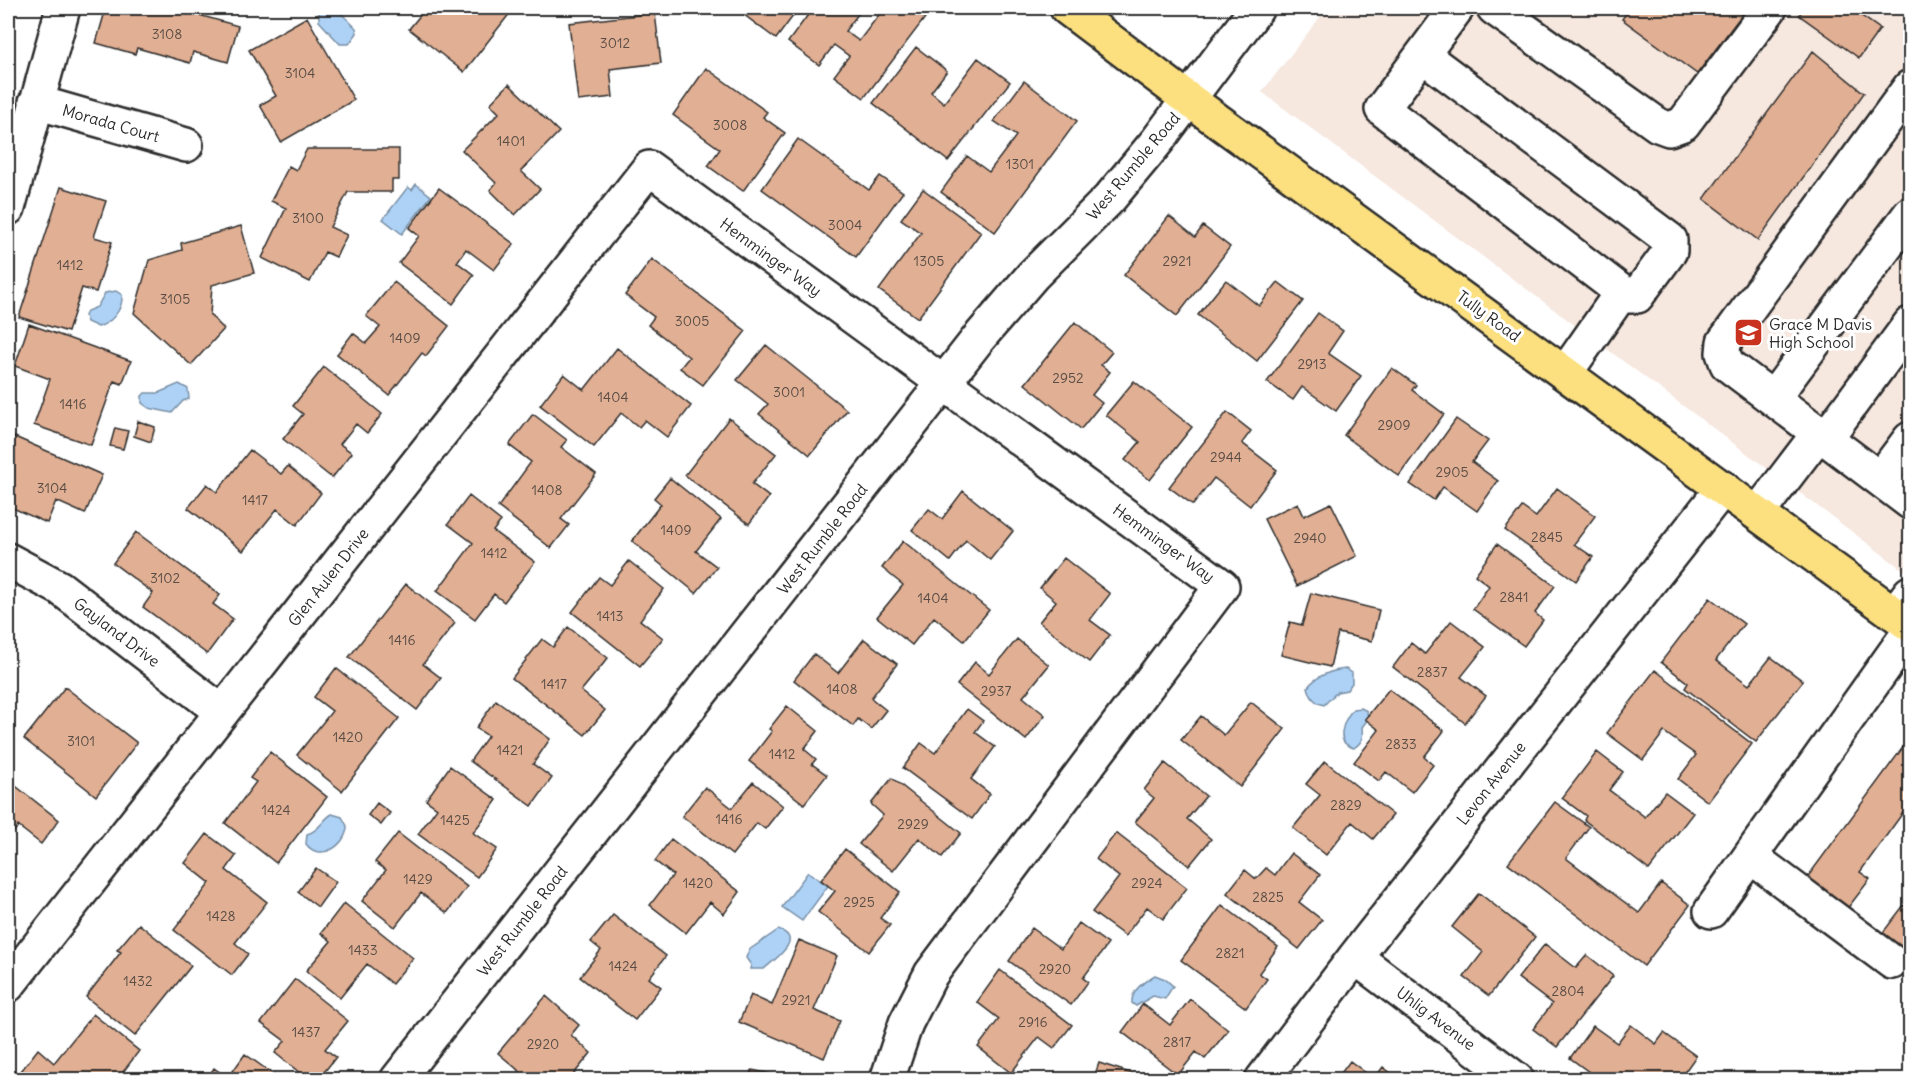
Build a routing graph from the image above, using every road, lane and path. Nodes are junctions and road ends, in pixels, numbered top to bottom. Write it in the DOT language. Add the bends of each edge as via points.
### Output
graph roads {
  1 [pos="63,8"];
  2 [pos="1067,8"];
  3 [pos="1257,8"];
  4 [pos="1458,8"];
  5 [pos="1494,8"];
  6 [pos="1770,8"];
  7 [pos="1422,55"];
  8 [pos="1911,87"];
  9 [pos="1188,99"];
  10 [pos="36,102"];
  11 [pos="186,144"];
  12 [pos="649,168"];
  13 [pos="8,208"];
  14 [pos="1911,214"];
  15 [pos="1622,292"];
  16 [pos="1911,324"];
  17 [pos="1566,372"];
  18 [pos="944,383"];
  19 [pos="1773,398"];
  20 [pos="1822,436"];
  21 [pos="1911,439"];
  22 [pos="1880,479"];
  23 [pos="1723,488"];
  24 [pos="1911,502"];
  25 [pos="1758,513"];
  26 [pos="8,560"];
  27 [pos="1907,615"];
  28 [pos="222,712"];
  29 [pos="1750,856"];
  30 [pos="1711,911"];
  31 [pos="1355,957"];
  32 [pos="1893,962"];
  33 [pos="8,986"];
  34 [pos="413,1074"];
  35 [pos="887,1080"];
  36 [pos="1262,1080"];
  37 [pos="1516,1080"];
  1 -- 10 [label="street"];
  2 -- 9 [label="main road, Tully Road"];
  3 -- 9 [label="street, West Rumble Road"];
  4 -- 7 [label="street"];
  5 -- 6 [label="street" via="1669,129 1683,124"];
  7 -- 15 [label="street" via="1382,109"];
  7 -- 15 [label="street" via="1671,240 1670,251 1637,296"];
  8 -- 19 [label="street" via="1724,342 1727,364"];
  9 -- 17 [label="main road, Tully Road"];
  9 -- 18 [label="street, West Rumble Road" via="1109,199 1033,275"];
  10 -- 11 [label="street, Morada Court"];
  10 -- 13 [label="street"];
  12 -- 18 [label="street, Hemminger Way"];
  12 -- 28 [label="street, Glen Aulen Drive"];
  14 -- 19 [label="street"];
  15 -- 17 [label="street"];
  16 -- 20 [label="street"];
  17 -- 23 [label="main road, Tully Road"];
  18 -- 34 [label="street, West Rumble Road"];
  18 -- 35 [label="street, Hemminger Way" via="1222,586 931,974 906,1023"];
  19 -- 20 [label="street"];
  20 -- 22 [label="street"];
  20 -- 25 [label="street"];
  21 -- 22 [label="street"];
  22 -- 24 [label="street"];
  23 -- 25 [label="main road, Tully Road"];
  23 -- 31 [label="street, Levon Avenue"];
  25 -- 27 [label="main road, Tully Road"];
  26 -- 28 [label="street, Gayland Drive" via="60,588"];
  27 -- 29 [label="street"];
  28 -- 33 [label="street, Glen Aulen Drive"];
  29 -- 30 [label="street"];
  29 -- 32 [label="street"];
  31 -- 36 [label="street, Levon Avenue"];
  31 -- 37 [label="street, Uhlig Avenue"];
}
